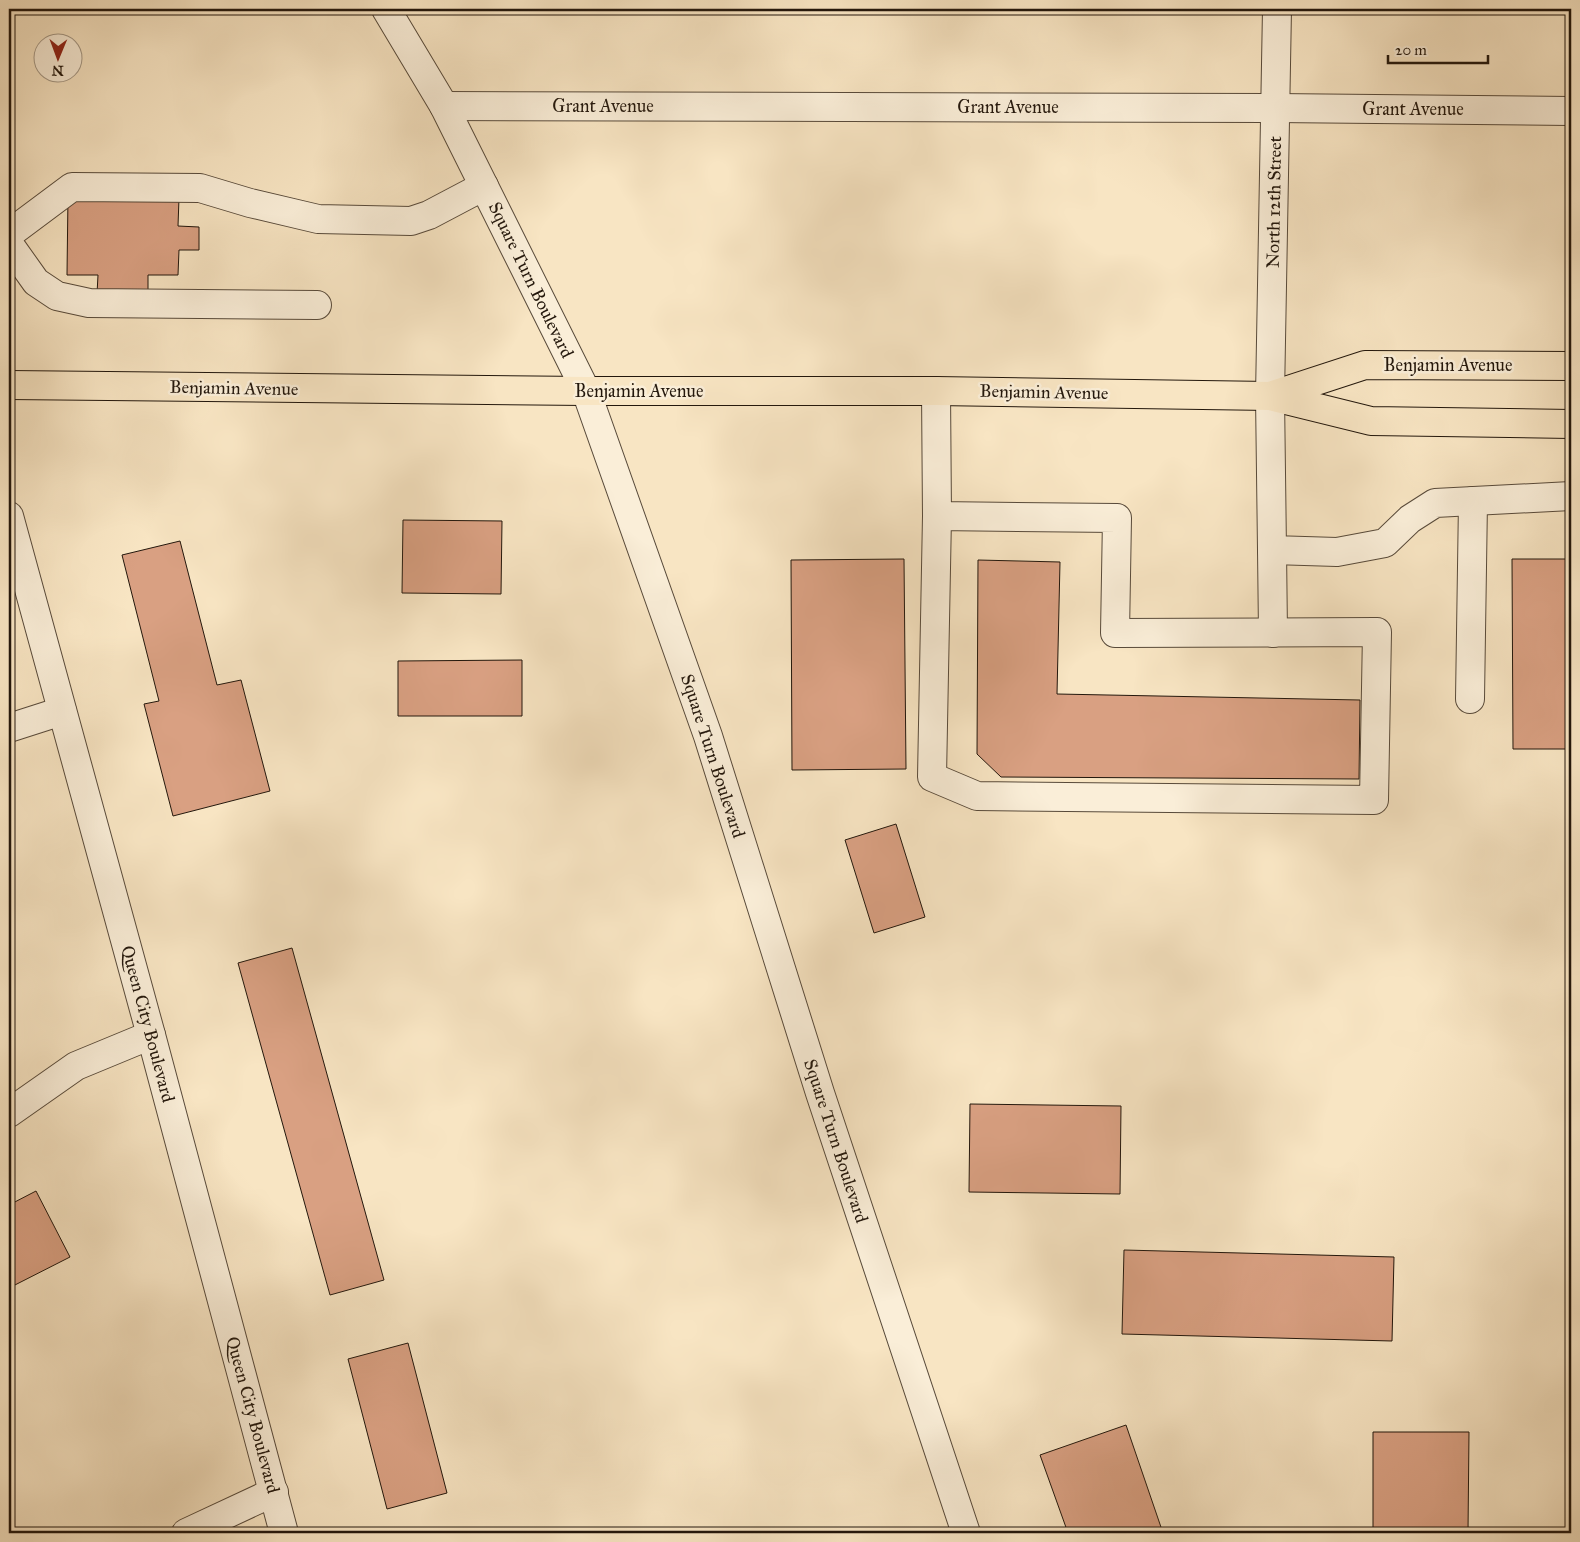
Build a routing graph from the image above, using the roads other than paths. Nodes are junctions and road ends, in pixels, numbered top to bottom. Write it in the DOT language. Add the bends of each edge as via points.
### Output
graph roads {
  1 [pos="386,9"];
  2 [pos="1277,9"];
  3 [pos="444,106"];
  4 [pos="1276,108"];
  5 [pos="1571,111"];
  6 [pos="484,186"];
  7 [pos="9,234"];
  8 [pos="9,244"];
  9 [pos="317,305"];
  10 [pos="1571,366"];
  11 [pos="9,384"];
  12 [pos="586,391"];
  13 [pos="936,391"];
  14 [pos="1270,396"];
  15 [pos="1571,424"];
  16 [pos="1571,496"];
  17 [pos="1473,501"];
  18 [pos="9,516"];
  19 [pos="937,516"];
  20 [pos="1272,550"];
  21 [pos="1272,633"];
  22 [pos="1470,699"];
  23 [pos="62,711"];
  24 [pos="9,728"];
  25 [pos="151,1035"];
  26 [pos="9,1112"];
  27 [pos="274,1492"];
  28 [pos="186,1533"];
  29 [pos="284,1533"];
  30 [pos="966,1533"];
  1 -- 3 [label="street, Square Turn Boulevard"];
  2 -- 4 [label="street, North 12th Street"];
  3 -- 4 [label="street, Grant Avenue"];
  3 -- 6 [label="street, Square Turn Boulevard"];
  4 -- 5 [label="street, Grant Avenue"];
  4 -- 14 [label="street, North 12th Street"];
  6 -- 7 [label="street" via="411,221 318,219 200,188 72,187"];
  6 -- 12 [label="street, Square Turn Boulevard"];
  8 -- 9 [label="street" via="36,282 57,296 89,304"];
  10 -- 14 [label="main road, Benjamin Avenue" via="1365,365"];
  11 -- 12 [label="main road, Benjamin Avenue"];
  12 -- 13 [label="main road, Benjamin Avenue"];
  12 -- 30 [label="street, Square Turn Boulevard" via="708,736 823,1102"];
  13 -- 14 [label="main road, Benjamin Avenue"];
  13 -- 19 [label="street"];
  14 -- 15 [label="main road, Benjamin Avenue" via="1371,421"];
  14 -- 20 [label="street, North 12th Street"];
  16 -- 17 [label="street"];
  17 -- 20 [label="street" via="1435,503 1410,518 1385,543 1337,552"];
  17 -- 22 [label="street"];
  18 -- 23 [label="street, Queen City Boulevard"];
  19 -- 21 [label="street" via="1117,518 1115,633"];
  19 -- 21 [label="street" via="932,776 977,796 1374,800 1377,632"];
  20 -- 21 [label="street, North 12th Street"];
  23 -- 24 [label="street"];
  23 -- 25 [label="street, Queen City Boulevard"];
  25 -- 26 [label="street" via="76,1066"];
  25 -- 27 [label="street, Queen City Boulevard"];
  27 -- 28 [label="street"];
  27 -- 29 [label="street, Queen City Boulevard"];
}
